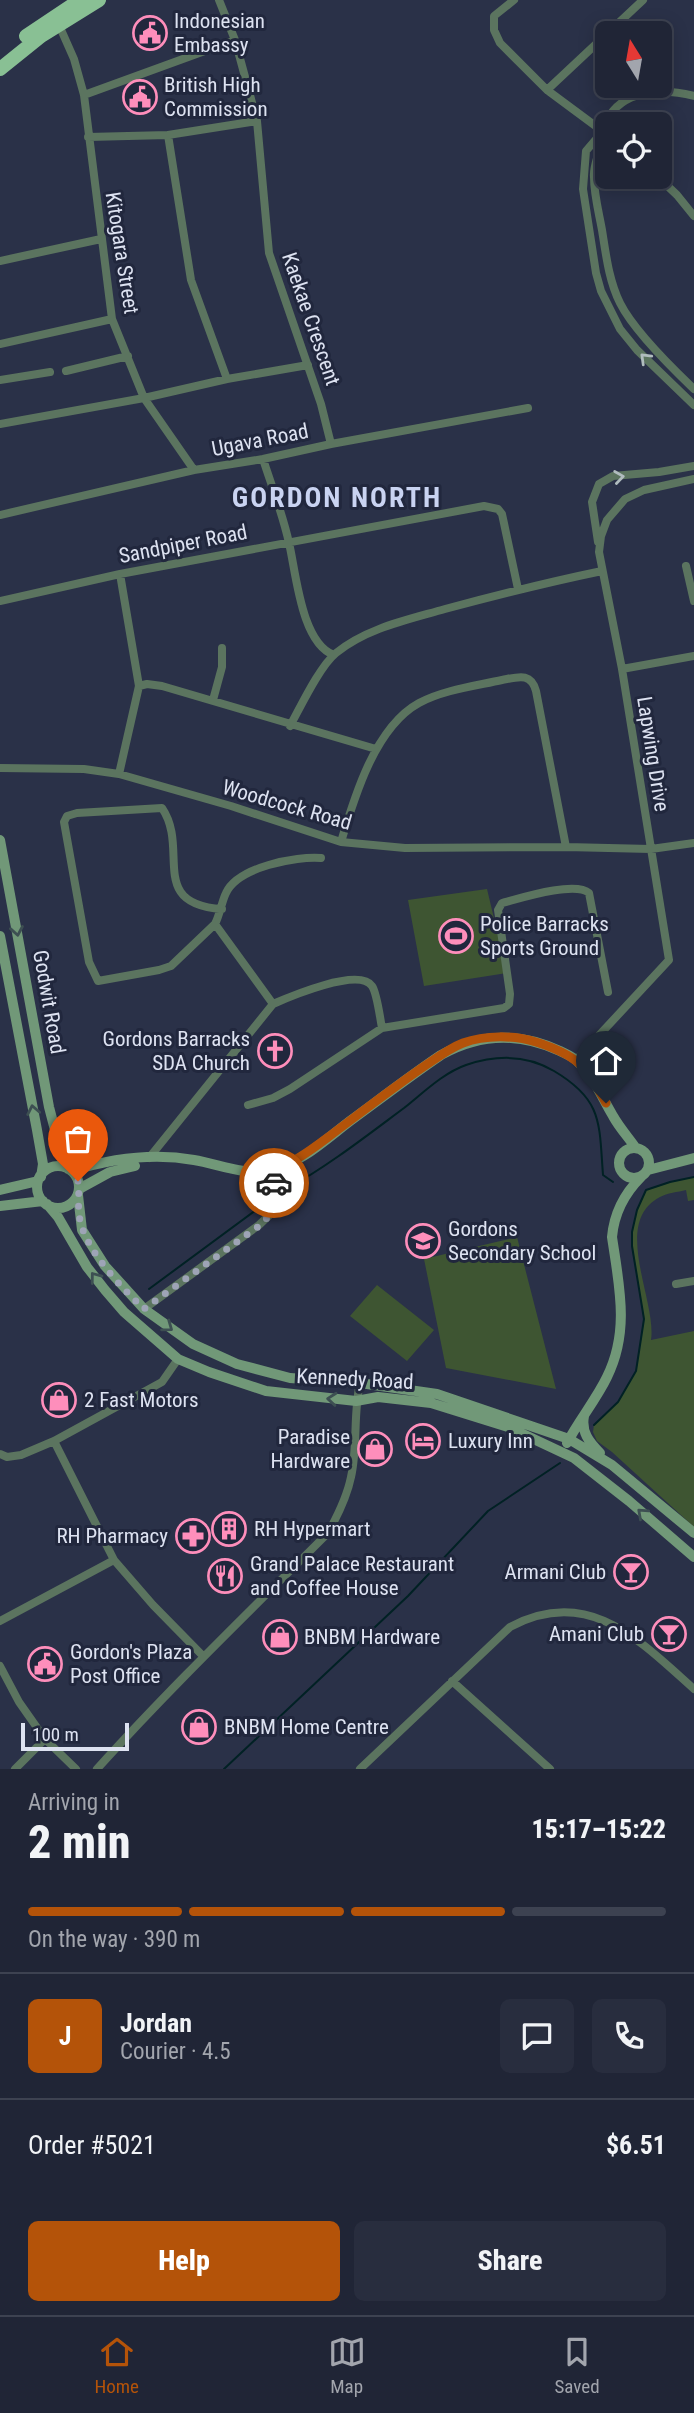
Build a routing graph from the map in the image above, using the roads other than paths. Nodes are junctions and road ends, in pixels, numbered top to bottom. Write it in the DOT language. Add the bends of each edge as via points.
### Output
graph roads {
  1 [pos="80,0"];
  2 [pos="99,0"];
  3 [pos="219,0"];
  4 [pos="514,0"];
  5 [pos="643,0"];
  6 [pos="59,24"];
  7 [pos="235,40"];
  8 [pos="0,57"];
  9 [pos="0,69"];
  10 [pos="547,90"];
  11 [pos="84,95"];
  12 [pos="694,96"];
  13 [pos="614,112"];
  14 [pos="257,121"];
  15 [pos="595,126"];
  16 [pos="168,135"];
  17 [pos="88,137"];
  18 [pos="595,142"];
  19 [pos="596,189"];
  20 [pos="671,189"];
  21 [pos="694,216"];
  22 [pos="101,239"];
  23 [pos="0,261"];
  24 [pos="112,319"];
  25 [pos="0,344"];
  26 [pos="128,356"];
  27 [pos="308,365"];
  28 [pos="66,370"];
  29 [pos="50,372"];
  30 [pos="227,379"];
  31 [pos="0,380"];
  32 [pos="694,389"];
  33 [pos="144,398"];
  34 [pos="694,405"];
  35 [pos="528,408"];
  36 [pos="0,424"];
  37 [pos="331,444"];
  38 [pos="263,459"];
  39 [pos="694,466"];
  40 [pos="194,470"];
  41 [pos="694,480"];
  42 [pos="0,514"];
  43 [pos="289,542"];
  44 [pos="599,552"];
  45 [pos="686,566"];
  46 [pos="602,571"];
  47 [pos="120,574"];
  48 [pos="518,589"];
  49 [pos="0,601"];
  50 [pos="694,601"];
  51 [pos="222,648"];
  52 [pos="334,655"];
  53 [pos="694,656"];
  54 [pos="622,669"];
  55 [pos="138,686"];
  56 [pos="213,700"];
  57 [pos="290,726"];
  58 [pos="376,749"];
  59 [pos="0,768"];
  60 [pos="119,774"];
  61 [pos="0,840"];
  62 [pos="341,842"];
  63 [pos="694,843"];
  64 [pos="566,847"];
  65 [pos="651,849"];
  66 [pos="321,858"];
  67 [pos="222,909"];
  68 [pos="215,924"];
  69 [pos="0,936"];
  70 [pos="608,992"];
  71 [pos="273,1004"];
  72 [pos="382,1028"];
  73 [pos="577,1059"];
  74 [pos="248,1105"];
  75 [pos="614,1118"];
  76 [pos="635,1147"];
  77 [pos="622,1154"];
  78 [pos="647,1154"];
  79 [pos="149,1158"];
  80 [pos="694,1158"];
  81 [pos="672,1163"];
  82 [pos="70,1170"];
  83 [pos="267,1171"];
  84 [pos="622,1171"];
  85 [pos="645,1173"];
  86 [pos="39,1179"];
  87 [pos="0,1189"];
  88 [pos="78,1192"];
  89 [pos="45,1202"];
  90 [pos="620,1205"];
  91 [pos="0,1206"];
  92 [pos="694,1281"];
  93 [pos="676,1284"];
  94 [pos="144,1309"];
  95 [pos="178,1359"];
  96 [pos="360,1383"];
  97 [pos="356,1401"];
  98 [pos="584,1415"];
  99 [pos="534,1428"];
  100 [pos="569,1438"];
  101 [pos="54,1441"];
  102 [pos="562,1451"];
  103 [pos="0,1454"];
  104 [pos="612,1465"];
  105 [pos="694,1533"];
  106 [pos="694,1557"];
  107 [pos="114,1560"];
  108 [pos="0,1621"];
  109 [pos="203,1656"];
  110 [pos="0,1666"];
  111 [pos="452,1682"];
  112 [pos="694,1689"];
  113 [pos="45,1739"];
  114 [pos="15,1769"];
  115 [pos="76,1769"];
  116 [pos="97,1769"];
  117 [pos="359,1769"];
  118 [pos="550,1769"];
  1 -- 8 [label="highway"];
  2 -- 6 [label="highway"];
  3 -- 7 [label="street, Kaekae Crescent"];
  4 -- 10 [label="street" via="496,12 494,30 500,43"];
  5 -- 10 [label="street"];
  6 -- 9 [label="highway"];
  6 -- 11 [label="street, Kitogara Street"];
  7 -- 11 [label="street"];
  7 -- 14 [label="street, Kaekae Crescent"];
  10 -- 15 [label="street"];
  11 -- 17 [label="street, Kitogara Street"];
  12 -- 13 [label="street" via="652,91"];
  14 -- 16 [label="street"];
  14 -- 27 [label="street, Kaekae Crescent" via="269,253"];
  16 -- 17 [label="street"];
  16 -- 30 [label="street" via="191,280"];
  17 -- 22 [label="street, Kitogara Street"];
  34 -- 18 [label="street, one-way" via="637,350 620,329 601,291 583,189 586,151"];
  19 -- 32 [label="street" via="610,274 627,315"];
  20 -- 21 [label="street"];
  22 -- 23 [label="street"];
  22 -- 24 [label="street, Kitogara Street"];
  24 -- 25 [label="street"];
  24 -- 26 [label="street, Kitogara Street"];
  26 -- 28 [label="street"];
  26 -- 33 [label="street, Kitogara Street"];
  27 -- 30 [label="street"];
  27 -- 37 [label="street, Kaekae Crescent"];
  29 -- 31 [label="street"];
  30 -- 33 [label="street"];
  33 -- 36 [label="street"];
  33 -- 40 [label="street, Kitogara Street"];
  35 -- 37 [label="street, Ugava Road"];
  37 -- 38 [label="street, Ugava Road"];
  38 -- 40 [label="street, Ugava Road"];
  38 -- 43 [label="street"];
  44 -- 39 [label="street, one-way" via="592,502 599,484 613,476"];
  40 -- 42 [label="street, Ugava Road"];
  41 -- 44 [label="street, Lapwing Drive" via="625,499 607,520"];
  43 -- 47 [label="street, Sandpiper Road"];
  43 -- 48 [label="street, Sandpiper Road" via="484,506 502,514"];
  43 -- 52 [label="street" via="295,585 309,622 319,645"];
  44 -- 46 [label="street, Lapwing Drive"];
  45 -- 50 [label="street"];
  46 -- 48 [label="street"];
  46 -- 54 [label="street, Lapwing Drive"];
  47 -- 49 [label="street, Sandpiper Road"];
  47 -- 55 [label="street"];
  48 -- 52 [label="street" via="384,627"];
  51 -- 56 [label="street"];
  52 -- 57 [label="street"];
  53 -- 54 [label="street"];
  54 -- 65 [label="street, Lapwing Drive"];
  55 -- 56 [label="street" via="153,684"];
  55 -- 60 [label="street"];
  56 -- 57 [label="street"];
  57 -- 58 [label="street"];
  58 -- 62 [label="street" via="357,787"];
  58 -- 64 [label="street" via="417,704 475,685 528,677 534,682 540,706"];
  59 -- 60 [label="street, Woodcock Road"];
  60 -- 62 [label="street, Woodcock Road"];
  61 -- 82 [label="main road, Godwit Road, one-way" via="49,1107"];
  62 -- 64 [label="street, Woodcock Road" via="405,848"];
  63 -- 65 [label="street, Woodcock Road"];
  64 -- 65 [label="street, Woodcock Road"];
  65 -- 73 [label="street, Lapwing Drive" via="669,960"];
  66 -- 67 [label="street" via="286,861 236,879"];
  67 -- 68 [label="street"];
  67 -- 68 [label="street" via="203,908 180,893 169,818 162,808 67,816 64,822 89,962 98,982 171,966"];
  68 -- 71 [label="street"];
  86 -- 69 [label="main road, Godwit Road, one-way" via="43,1164"];
  70 -- 72 [label="street" via="589,893 581,888 561,890 499,906 510,994 504,1008"];
  71 -- 72 [label="street" via="356,979 372,986"];
  71 -- 79 [label="street"];
  72 -- 74 [label="street" via="290,1089"];
  73 -- 75 [label="main road"];
  73 -- 83 [label="main road" via="527,1040 489,1037 462,1043 309,1152"];
  75 -- 76 [label="main road"];
  75 -- 77 [label="main road"];
  76 -- 77 [label="main road"];
  76 -- 78 [label="main road"];
  77 -- 84 [label="main road"];
  78 -- 81 [label="main road"];
  78 -- 85 [label="main road"];
  79 -- 82 [label="main road"];
  79 -- 83 [label="main road"];
  79 -- 88 [label="main road" via="140,1165 110,1172"];
  80 -- 81 [label="main road"];
  81 -- 85 [label="main road"];
  82 -- 86 [label="main road" via="50,1168"];
  82 -- 88 [label="main road" via="77,1178"];
  83 -- 94 [label="street" via="282,1203 259,1226"];
  84 -- 85 [label="main road" via="631,1178"];
  84 -- 90 [label="main road"];
  85 -- 90 [label="main road"];
  86 -- 87 [label="main road"];
  86 -- 89 [label="main road" via="39,1193"];
  88 -- 89 [label="main road" via="64,1207"];
  88 -- 94 [label="main road, Kennedy Road" via="82,1230 121,1286"];
  89 -- 91 [label="main road"];
  95 -- 89 [label="main road, Kennedy Road, one-way" via="105,1290"];
  90 -- 98 [label="main road" via="612,1237 622,1300 619,1345 607,1378"];
  92 -- 93 [label="street"];
  94 -- 96 [label="main road, Kennedy Road, one-way" via="193,1344 237,1364 290,1378"];
  97 -- 95 [label="main road, Kennedy Road, one-way" via="266,1391"];
  95 -- 101 [label="street" via="162,1382"];
  96 -- 97 [label="street"];
  96 -- 99 [label="main road, Kennedy Road" via="437,1394"];
  97 -- 102 [label="main road, Kennedy Road" via="378,1397 431,1403 508,1427"];
  97 -- 109 [label="street" via="351,1476 328,1533"];
  98 -- 99 [label="main road" via="567,1429"];
  98 -- 100 [label="main road"];
  98 -- 104 [label="main road" via="582,1427 590,1444"];
  99 -- 100 [label="main road, Kennedy Road"];
  100 -- 102 [label="main road"];
  100 -- 104 [label="main road, Kennedy Road"];
  101 -- 103 [label="street" via="21,1455"];
  101 -- 107 [label="street"];
  106 -- 102 [label="main road, Kennedy Road, one-way"];
  104 -- 105 [label="main road, Kennedy Road"];
  107 -- 108 [label="street"];
  107 -- 109 [label="street"];
  109 -- 116 [label="street"];
  110 -- 113 [label="street"];
  111 -- 112 [label="street" via="510,1627 535,1616 564,1612 611,1622"];
  111 -- 117 [label="street"];
  111 -- 118 [label="street"];
  113 -- 114 [label="street"];
  113 -- 115 [label="street"];
}
